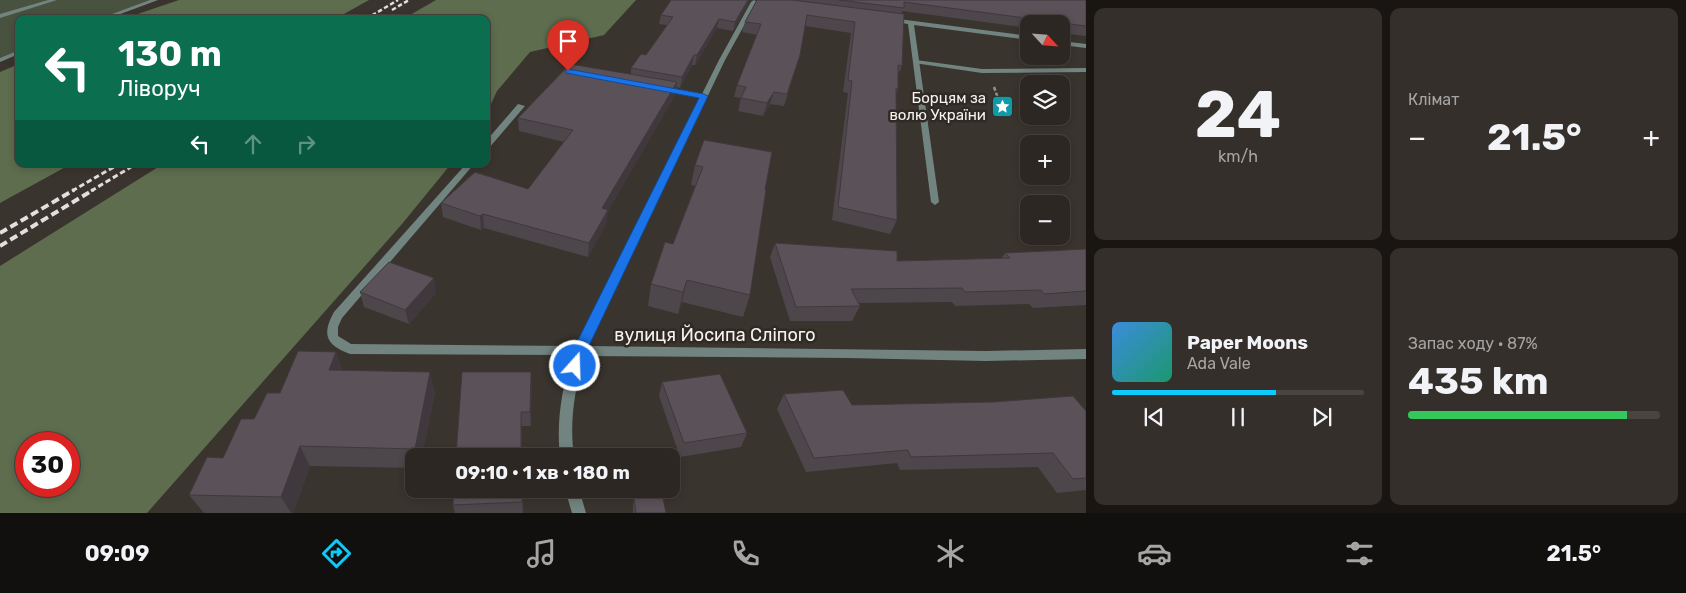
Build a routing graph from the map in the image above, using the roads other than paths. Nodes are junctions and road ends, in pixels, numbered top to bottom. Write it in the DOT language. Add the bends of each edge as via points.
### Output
graph roads {
  1 [pos="54,0"];
  2 [pos="155,0"];
  3 [pos="750,2"];
  4 [pos="764,3"];
  5 [pos="112,15"];
  6 [pos="0,16"];
  7 [pos="881,19"];
  8 [pos="910,23"];
  9 [pos="1020,37"];
  10 [pos="1070,44"];
  11 [pos="1086,46"];
  12 [pos="15,54"];
  13 [pos="0,60"];
  14 [pos="916,62"];
  15 [pos="1086,70"];
  16 [pos="656,87"];
  17 [pos="704,96"];
  18 [pos="521,106"];
  19 [pos="490,141"];
  20 [pos="467,167"];
  21 [pos="935,202"];
  22 [pos="579,352"];
  23 [pos="1086,354"];
  24 [pos="566,448"];
  25 [pos="575,498"];
  26 [pos="579,513"];
  1 -- 6 [label="street"];
  2 -- 5 [label="street"];
  3 -- 4 [label="street"];
  3 -- 17 [label="street"];
  7 -- 8 [label="street"];
  8 -- 9 [label="street"];
  8 -- 14 [label="street"];
  10 -- 11 [label="street"];
  12 -- 13 [label="street"];
  14 -- 15 [label="street" via="982,71"];
  14 -- 21 [label="street"];
  16 -- 17 [label="street"];
  17 -- 22 [label="street"];
  18 -- 19 [label="street"];
  20 -- 22 [label="street, вулиця Йосипа Сліпого" via="338,315 332,326 332,337 338,345 350,349"];
  22 -- 23 [label="street, вулиця Йосипа Сліпого"];
  22 -- 24 [label="street" via="567,394"];
  25 -- 26 [label="street"];
}
